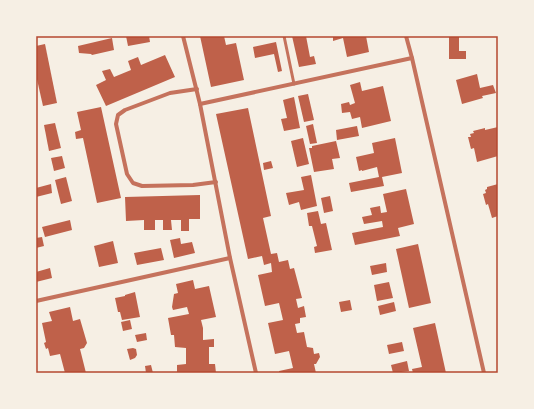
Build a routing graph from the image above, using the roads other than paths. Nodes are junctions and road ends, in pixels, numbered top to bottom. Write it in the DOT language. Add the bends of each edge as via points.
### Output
graph roads {
  1 [pos="184,36"];
  2 [pos="284,36"];
  3 [pos="406,36"];
  4 [pos="412,58"];
  5 [pos="294,84"];
  6 [pos="197,89"];
  7 [pos="200,104"];
  8 [pos="216,182"];
  9 [pos="230,258"];
  10 [pos="36,301"];
  11 [pos="256,373"];
  12 [pos="484,373"];
  1 -- 6 [label="street"];
  2 -- 5 [label="lane"];
  3 -- 4 [label="street"];
  4 -- 5 [label="street"];
  4 -- 12 [label="street"];
  5 -- 7 [label="street"];
  6 -- 7 [label="street"];
  6 -- 8 [label="street" via="170,93 124,110 118,115 116,124 127,174 133,183 142,186"];
  7 -- 8 [label="street"];
  8 -- 9 [label="street"];
  9 -- 10 [label="street"];
  9 -- 11 [label="street"];
}
